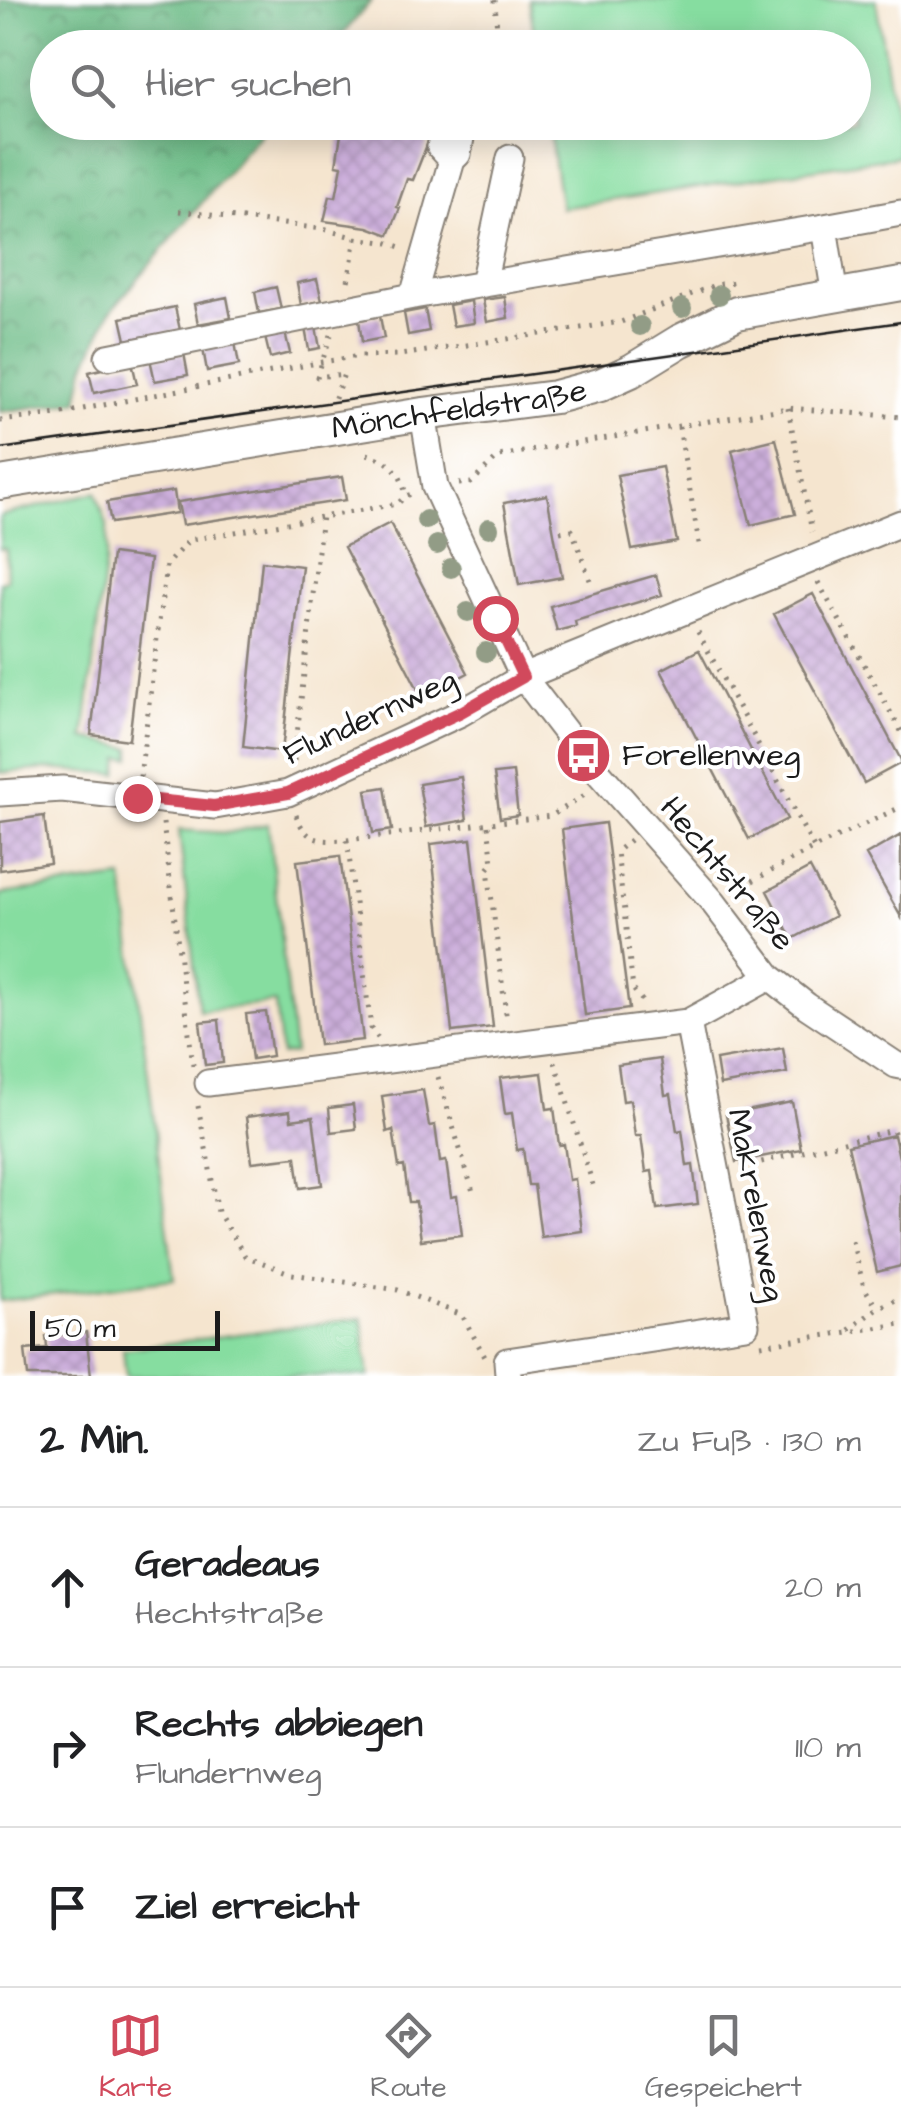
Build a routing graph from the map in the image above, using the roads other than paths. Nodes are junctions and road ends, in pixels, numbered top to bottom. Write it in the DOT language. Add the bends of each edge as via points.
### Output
graph roads {
  1 [pos="442,140"];
  2 [pos="461,140"];
  3 [pos="510,158"];
  4 [pos="452,160"];
  5 [pos="901,214"];
  6 [pos="824,227"];
  7 [pos="483,284"];
  8 [pos="901,284"];
  9 [pos="413,296"];
  10 [pos="835,296"];
  11 [pos="108,357"];
  12 [pos="423,414"];
  13 [pos="0,482"];
  14 [pos="901,523"];
  15 [pos="523,677"];
  16 [pos="0,793"];
  17 [pos="770,977"];
  18 [pos="688,1022"];
  19 [pos="901,1066"];
  20 [pos="199,1082"];
  21 [pos="498,1369"];
  1 -- 4 [label="street"];
  2 -- 4 [label="street"];
  3 -- 7 [label="street"];
  4 -- 9 [label="street"];
  5 -- 6 [label="street"];
  6 -- 7 [label="street"];
  6 -- 10 [label="street"];
  7 -- 9 [label="street"];
  8 -- 10 [label="main road, Mönchfeldstraße"];
  9 -- 11 [label="street"];
  10 -- 12 [label="main road, Mönchfeldstraße" via="738,313 600,385"];
  12 -- 13 [label="main road, Mönchfeldstraße" via="343,419"];
  12 -- 15 [label="street, Hechtstraße" via="435,487"];
  14 -- 15 [label="street"];
  15 -- 16 [label="street, Flundernweg" via="288,793 214,806 62,789"];
  15 -- 17 [label="street, Hechtstraße"];
  17 -- 18 [label="street"];
  17 -- 19 [label="street, Hechtstraße"];
  18 -- 20 [label="street"];
  18 -- 21 [label="street, Makrelenweg" via="746,1325 506,1361"];
}
